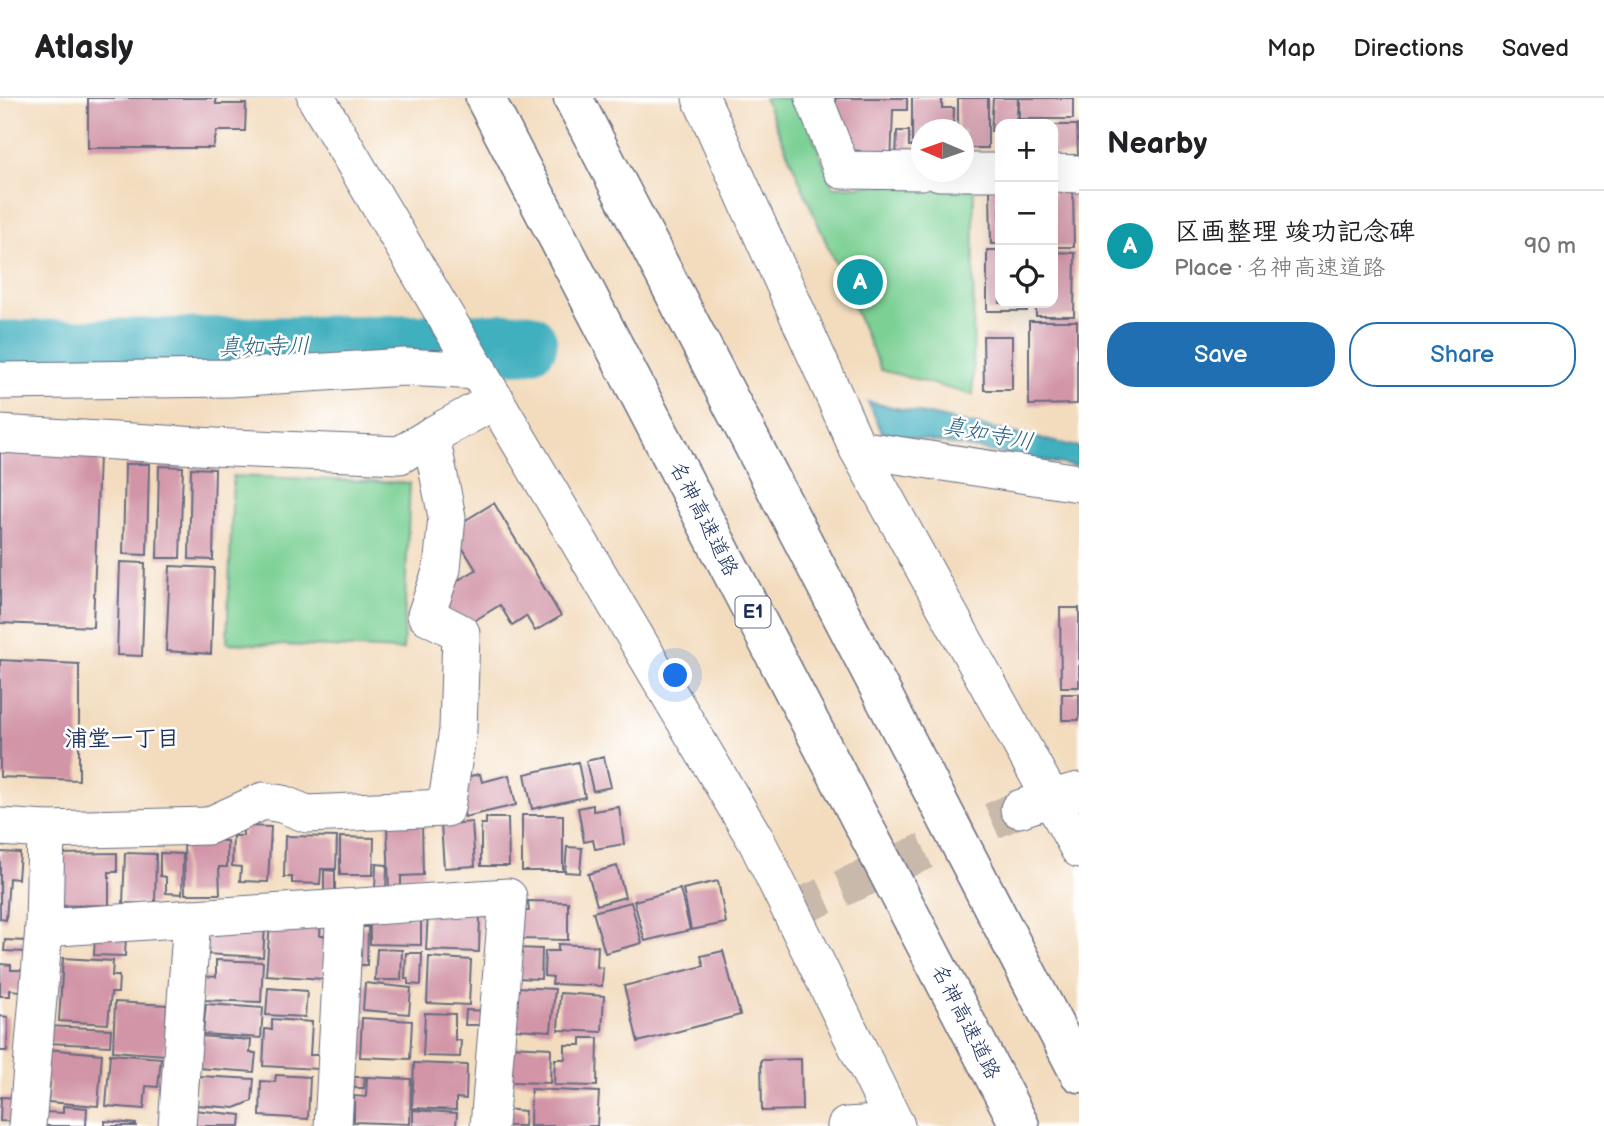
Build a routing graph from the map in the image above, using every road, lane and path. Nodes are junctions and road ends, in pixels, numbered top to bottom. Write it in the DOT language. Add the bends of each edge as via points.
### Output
graph roads {
  1 [pos="316,98"];
  2 [pos="485,98"];
  3 [pos="573,98"];
  4 [pos="701,98"];
  5 [pos="814,98"];
  6 [pos="911,171"];
  7 [pos="974,172"];
  8 [pos="995,172"];
  9 [pos="1058,173"];
  10 [pos="1079,174"];
  11 [pos="0,380"];
  12 [pos="484,380"];
  13 [pos="0,434"];
  14 [pos="431,436"];
  15 [pos="858,449"];
  16 [pos="1079,483"];
  17 [pos="1050,799"];
  18 [pos="0,827"];
  19 [pos="46,830"];
  20 [pos="1079,849"];
  21 [pos="345,908"];
  22 [pos="192,918"];
  23 [pos="44,928"];
  24 [pos="1079,1073"];
  25 [pos="896,1124"];
  26 [pos="27,1126"];
  27 [pos="177,1126"];
  28 [pos="333,1126"];
  29 [pos="489,1126"];
  30 [pos="846,1126"];
  31 [pos="1020,1126"];
  1 -- 12 [label="street"];
  2 -- 31 [label="highway, 名神高速道路 / E1"];
  3 -- 24 [label="highway"];
  4 -- 15 [label="street"];
  5 -- 6 [label="street" via="842,170"];
  7 -- 8 [label="street"];
  9 -- 10 [label="street"];
  11 -- 12 [label="street" via="230,378 404,368"];
  12 -- 14 [label="street"];
  12 -- 25 [label="street" via="757,842"];
  13 -- 14 [label="street" via="400,455"];
  14 -- 19 [label="street" via="447,517 442,569 426,615 461,634 458,730 446,808 307,814 263,801 208,826"];
  15 -- 16 [label="street"];
  15 -- 17 [label="street"];
  17 -- 20 [label="street"];
  18 -- 19 [label="street"];
  19 -- 23 [label="street"];
  21 -- 22 [label="street"];
  21 -- 28 [label="street"];
  21 -- 29 [label="street" via="508,897"];
  22 -- 23 [label="street"];
  22 -- 27 [label="street"];
  23 -- 26 [label="street"];
  25 -- 30 [label="street"];
}
